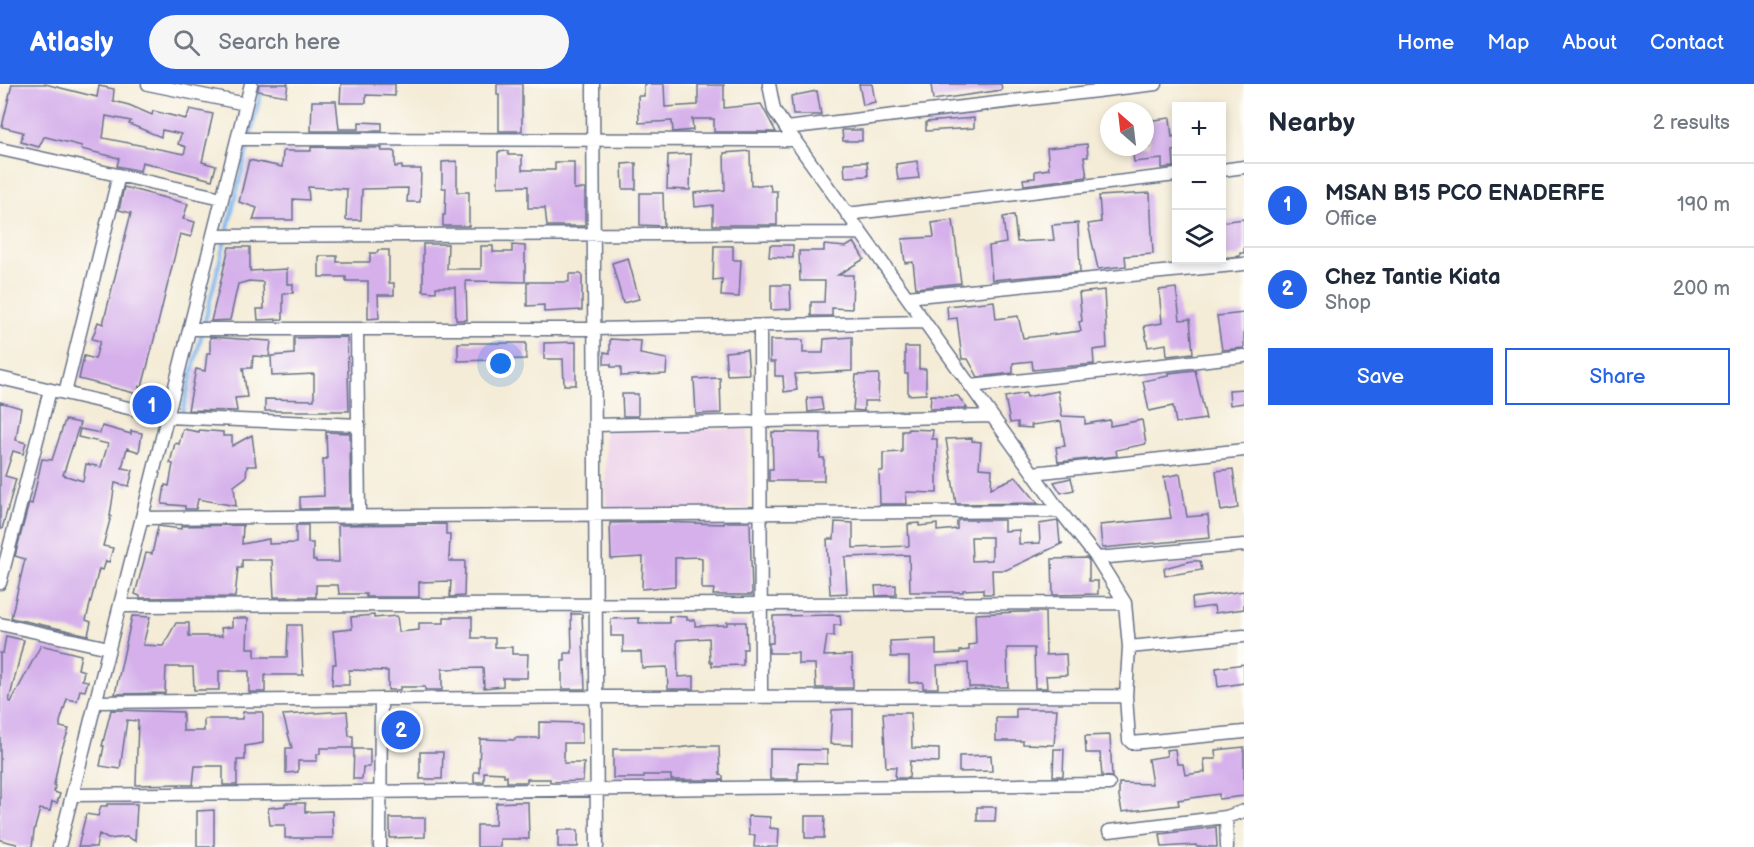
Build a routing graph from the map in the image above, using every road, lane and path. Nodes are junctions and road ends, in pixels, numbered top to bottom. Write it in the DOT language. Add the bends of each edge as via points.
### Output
graph roads {
  1 [pos="148,84"];
  2 [pos="251,84"];
  3 [pos="593,84"];
  4 [pos="769,84"];
  5 [pos="1156,84"];
  6 [pos="246,104"];
  7 [pos="786,128"];
  8 [pos="237,139"];
  9 [pos="795,140"];
  10 [pos="593,141"];
  11 [pos="0,149"];
  12 [pos="1244,167"];
  13 [pos="1226,169"];
  14 [pos="119,175"];
  15 [pos="1172,175"];
  16 [pos="222,198"];
  17 [pos="848,214"];
  18 [pos="861,233"];
  19 [pos="594,234"];
  20 [pos="213,236"];
  21 [pos="1244,264"];
  22 [pos="907,297"];
  23 [pos="925,322"];
  24 [pos="760,326"];
  25 [pos="190,329"];
  26 [pos="357,329"];
  27 [pos="594,329"];
  28 [pos="1244,356"];
  29 [pos="0,378"];
  30 [pos="970,386"];
  31 [pos="50,390"];
  32 [pos="65,393"];
  33 [pos="992,416"];
  34 [pos="167,417"];
  35 [pos="760,421"];
  36 [pos="360,425"];
  37 [pos="595,425"];
  38 [pos="1244,450"];
  39 [pos="1033,473"];
  40 [pos="1060,511"];
  41 [pos="760,514"];
  42 [pos="595,515"];
  43 [pos="359,517"];
  44 [pos="142,518"];
  45 [pos="1244,545"];
  46 [pos="1096,558"];
  47 [pos="0,583"];
  48 [pos="1125,603"];
  49 [pos="596,604"];
  50 [pos="760,604"];
  51 [pos="120,606"];
  52 [pos="0,624"];
  53 [pos="1244,636"];
  54 [pos="1129,647"];
  55 [pos="109,648"];
  56 [pos="1126,696"];
  57 [pos="596,697"];
  58 [pos="761,697"];
  59 [pos="381,699"];
  60 [pos="96,702"];
  61 [pos="1244,732"];
  62 [pos="1110,784"];
  63 [pos="597,789"];
  64 [pos="380,792"];
  65 [pos="73,795"];
  66 [pos="1244,811"];
  67 [pos="1226,817"];
  68 [pos="1109,831"];
  69 [pos="60,847"];
  70 [pos="380,847"];
  71 [pos="597,847"];
  72 [pos="1227,847"];
  1 -- 6 [label="street"];
  2 -- 6 [label="street"];
  3 -- 10 [label="street"];
  4 -- 7 [label="street" via="774,110"];
  5 -- 7 [label="street"];
  6 -- 8 [label="street"];
  7 -- 9 [label="street"];
  8 -- 10 [label="street"];
  8 -- 16 [label="street"];
  9 -- 10 [label="street"];
  9 -- 17 [label="street"];
  10 -- 19 [label="street"];
  11 -- 14 [label="street"];
  12 -- 13 [label="street"];
  14 -- 16 [label="street"];
  14 -- 32 [label="street"];
  15 -- 17 [label="street"];
  16 -- 20 [label="street"];
  17 -- 18 [label="street"];
  18 -- 19 [label="street"];
  18 -- 22 [label="street"];
  19 -- 20 [label="street"];
  19 -- 27 [label="street"];
  20 -- 25 [label="street"];
  21 -- 22 [label="street"];
  22 -- 23 [label="street"];
  23 -- 24 [label="street"];
  23 -- 30 [label="street"];
  24 -- 27 [label="street"];
  24 -- 35 [label="street"];
  25 -- 26 [label="street"];
  25 -- 34 [label="street"];
  26 -- 27 [label="street"];
  26 -- 36 [label="street"];
  27 -- 37 [label="street"];
  28 -- 30 [label="street"];
  29 -- 31 [label="street"];
  30 -- 33 [label="street"];
  31 -- 32 [label="street"];
  31 -- 47 [label="street"];
  32 -- 34 [label="street"];
  33 -- 35 [label="street"];
  33 -- 39 [label="street"];
  34 -- 36 [label="street"];
  34 -- 44 [label="street"];
  35 -- 37 [label="street"];
  35 -- 41 [label="street"];
  36 -- 43 [label="street"];
  37 -- 42 [label="street"];
  38 -- 39 [label="street"];
  39 -- 40 [label="street"];
  40 -- 41 [label="street"];
  40 -- 46 [label="street"];
  41 -- 42 [label="street"];
  41 -- 50 [label="street"];
  42 -- 43 [label="street"];
  42 -- 49 [label="street"];
  43 -- 44 [label="street"];
  44 -- 51 [label="street"];
  45 -- 46 [label="street"];
  46 -- 48 [label="street"];
  48 -- 50 [label="street"];
  48 -- 54 [label="street"];
  49 -- 50 [label="street"];
  49 -- 51 [label="street"];
  49 -- 57 [label="street"];
  50 -- 58 [label="street"];
  51 -- 55 [label="street"];
  52 -- 55 [label="street"];
  53 -- 54 [label="street"];
  54 -- 56 [label="street"];
  55 -- 60 [label="street"];
  56 -- 58 [label="street"];
  56 -- 61 [label="street" via="1132,743"];
  57 -- 58 [label="street"];
  57 -- 59 [label="street"];
  57 -- 63 [label="street"];
  59 -- 60 [label="street"];
  59 -- 64 [label="street"];
  60 -- 65 [label="street"];
  62 -- 63 [label="street"];
  63 -- 64 [label="street"];
  63 -- 71 [label="street"];
  64 -- 65 [label="street"];
  64 -- 70 [label="street"];
  65 -- 69 [label="street"];
  66 -- 67 [label="street"];
  67 -- 68 [label="street"];
  67 -- 72 [label="street"];
}
